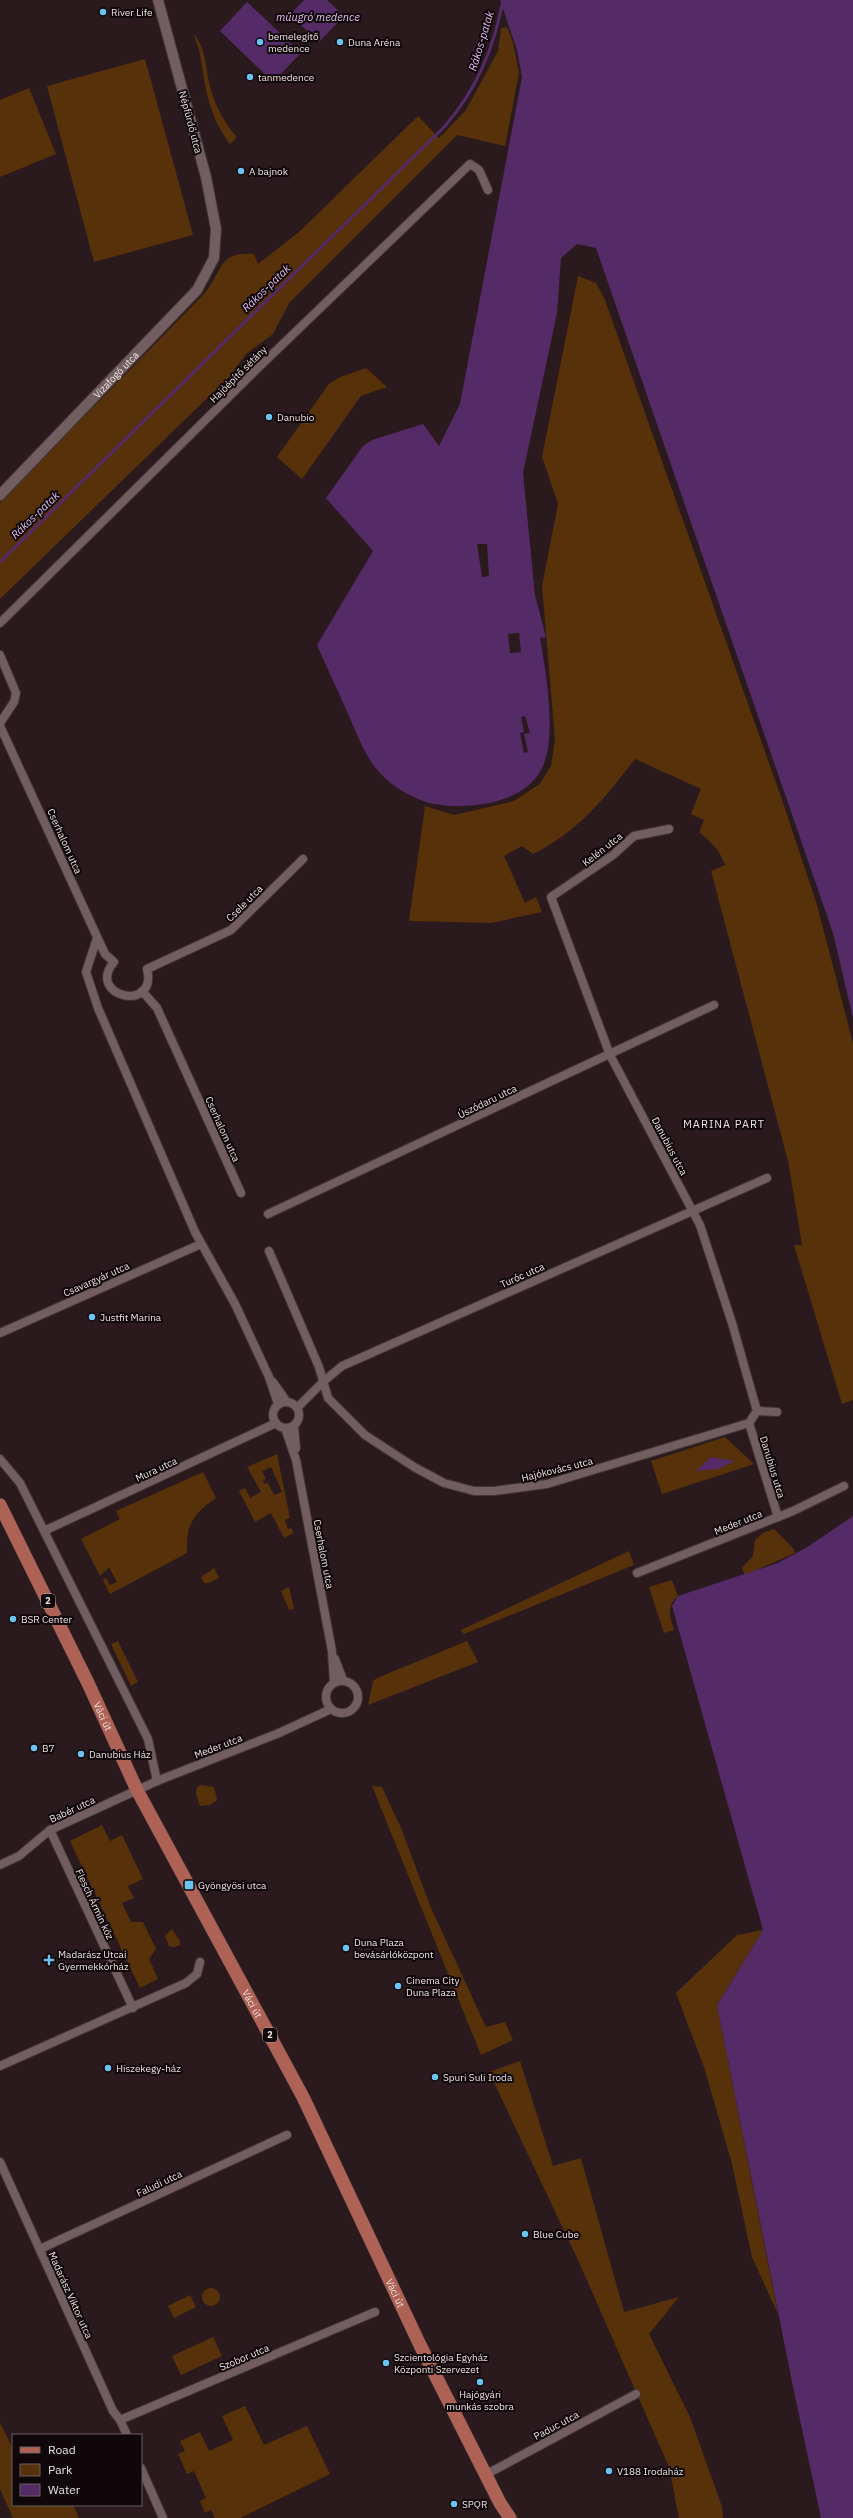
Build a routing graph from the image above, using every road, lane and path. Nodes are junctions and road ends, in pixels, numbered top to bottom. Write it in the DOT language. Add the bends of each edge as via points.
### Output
graph roads {
  1 [pos="158,0"];
  2 [pos="488,190"];
  3 [pos="217,245"];
  4 [pos="0,495"];
  5 [pos="0,623"];
  6 [pos="0,655"];
  7 [pos="0,725"];
  8 [pos="670,829"];
  9 [pos="303,859"];
  10 [pos="551,897"];
  11 [pos="97,938"];
  12 [pos="142,991"];
  13 [pos="714,1005"];
  14 [pos="610,1055"];
  15 [pos="767,1178"];
  16 [pos="241,1193"];
  17 [pos="693,1211"];
  18 [pos="268,1214"];
  19 [pos="201,1244"];
  20 [pos="269,1251"];
  21 [pos="0,1333"];
  22 [pos="268,1377"];
  23 [pos="324,1380"];
  24 [pos="287,1402"];
  25 [pos="278,1404"];
  26 [pos="297,1408"];
  27 [pos="757,1411"];
  28 [pos="777,1412"];
  29 [pos="276,1423"];
  30 [pos="749,1424"];
  31 [pos="294,1426"];
  32 [pos="285,1428"];
  33 [pos="0,1458"];
  34 [pos="296,1460"];
  35 [pos="844,1486"];
  36 [pos="0,1505"];
  37 [pos="778,1517"];
  38 [pos="44,1531"];
  39 [pos="637,1574"];
  40 [pos="332,1651"];
  41 [pos="343,1680"];
  42 [pos="334,1682"];
  43 [pos="329,1706"];
  44 [pos="158,1781"];
  45 [pos="137,1790"];
  46 [pos="50,1830"];
  47 [pos="0,1865"];
  48 [pos="200,1962"];
  49 [pos="133,2008"];
  50 [pos="0,2066"];
  51 [pos="287,2135"];
  52 [pos="0,2162"];
  53 [pos="40,2250"];
  54 [pos="375,2312"];
  55 [pos="636,2394"];
  56 [pos="120,2420"];
  57 [pos="127,2434"];
  58 [pos="142,2470"];
  59 [pos="485,2475"];
  60 [pos="500,2503"];
  61 [pos="163,2518"];
  62 [pos="504,2518"];
  63 [pos="510,2518"];
  1 -- 3 [label="street, Népfürdő utca" via="206,177 215,220"];
  2 -- 5 [label="street, Hajóépítő sétány" via="479,170 470,164 265,361"];
  3 -- 4 [label="street, Vizafogó utca" via="210,269 197,290"];
  6 -- 7 [label="street" via="16,693 14,702"];
  7 -- 11 [label="street, Cserhalom utca"];
  8 -- 10 [label="street, Kelén utca" via="634,836 613,855"];
  9 -- 12 [label="street, Csele utca" via="230,930 147,969 148,981"];
  10 -- 14 [label="street, Danubius utca"];
  11 -- 12 [label="street, Cserhalom utca" via="104,954 114,962 108,971 111,988 120,995 131,997"];
  11 -- 19 [label="street" via="86,972 98,1008"];
  12 -- 16 [label="street, Cserhalom utca" via="157,1008"];
  13 -- 14 [label="street, Úszódaru utca"];
  14 -- 17 [label="street, Danubius utca"];
  14 -- 18 [label="street, Úszódaru utca"];
  15 -- 17 [label="street, Turóc utca"];
  17 -- 23 [label="street, Turóc utca" via="342,1366"];
  17 -- 27 [label="street, Danubius utca" via="700,1225 732,1323"];
  19 -- 21 [label="street, Csavargyár utca"];
  19 -- 22 [label="street" via="235,1304"];
  20 -- 23 [label="street"];
  22 -- 24 [label="street"];
  22 -- 25 [label="street"];
  23 -- 26 [label="street, Turóc utca"];
  23 -- 30 [label="street, Hajókovács utca" via="328,1398 365,1435 422,1472 444,1483 474,1491 515,1490 548,1484"];
  24 -- 25 [label="street"];
  24 -- 26 [label="street"];
  25 -- 29 [label="street" via="273,1416"];
  26 -- 31 [label="street" via="298,1420"];
  27 -- 28 [label="street"];
  27 -- 30 [label="street"];
  29 -- 32 [label="street"];
  29 -- 38 [label="street, Mura utca"];
  30 -- 37 [label="street, Danubius utca"];
  31 -- 32 [label="street"];
  31 -- 34 [label="street, Cserhalom utca"];
  32 -- 34 [label="street, Cserhalom utca"];
  33 -- 38 [label="street" via="20,1483"];
  34 -- 40 [label="street, Cserhalom utca"];
  35 -- 37 [label="street, Meder utca"];
  36 -- 45 [label="main road, Váci út / 2" via="88,1683"];
  37 -- 39 [label="street, Meder utca"];
  38 -- 44 [label="street" via="148,1739"];
  40 -- 41 [label="street, Cserhalom utca"];
  40 -- 42 [label="street, Cserhalom utca"];
  41 -- 42 [label="street"];
  41 -- 43 [label="street" via="356,1687 358,1701 348,1712 342,1713"];
  42 -- 43 [label="street" via="327,1689"];
  43 -- 44 [label="street, Meder utca" via="279,1733"];
  44 -- 45 [label="street, Meder utca"];
  45 -- 46 [label="street, Babér utca"];
  45 -- 59 [label="main road, Váci út / 2" via="303,2096 420,2345"];
  46 -- 47 [label="street, Babér utca" via="19,1856"];
  46 -- 49 [label="street, Flesch Ármin köz"];
  48 -- 49 [label="street" via="197,1974 186,1983"];
  49 -- 50 [label="street"];
  51 -- 53 [label="street, Faludi utca"];
  52 -- 53 [label="street, Madarász Viktor utca"];
  53 -- 56 [label="street, Madarász Viktor utca" via="113,2411"];
  54 -- 56 [label="street, Szobor utca"];
  55 -- 59 [label="street, Paduc utca"];
  56 -- 57 [label="street, Madarász Viktor utca"];
  58 -- 61 [label="street"];
  59 -- 60 [label="main road, Váci út / 2"];
  60 -- 62 [label="main road, Váci út / 2"];
  60 -- 63 [label="main road, Váci út / 2"];
}
